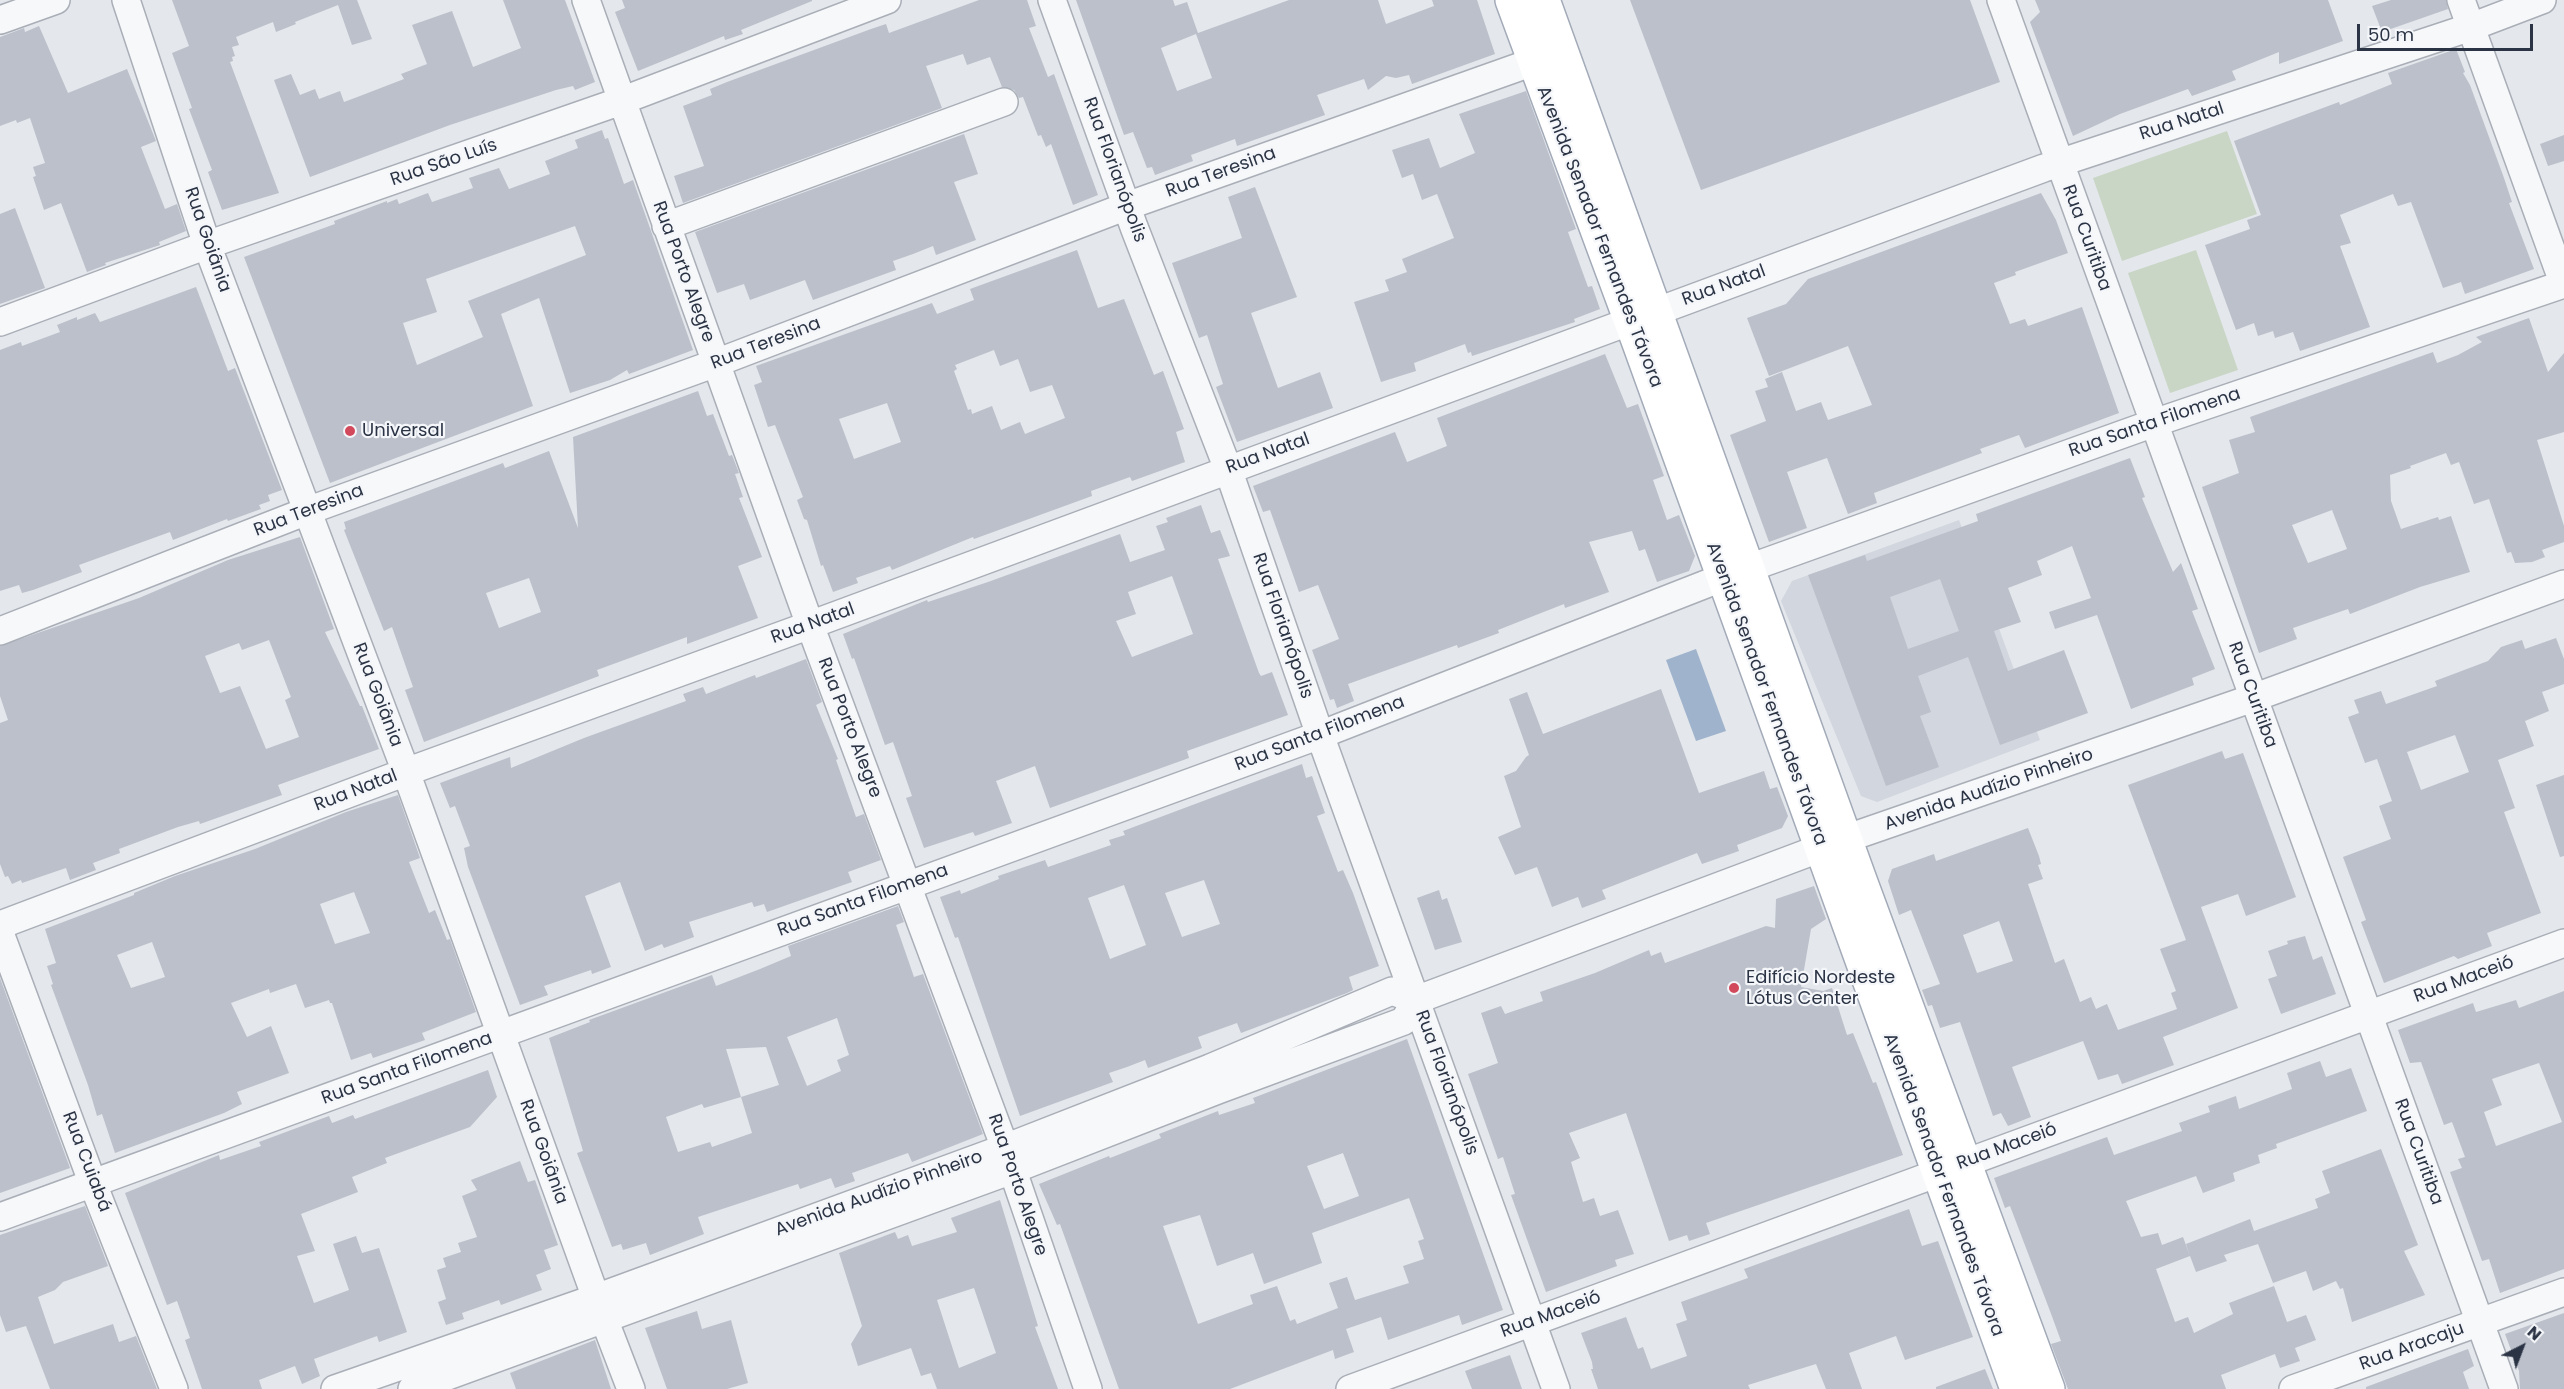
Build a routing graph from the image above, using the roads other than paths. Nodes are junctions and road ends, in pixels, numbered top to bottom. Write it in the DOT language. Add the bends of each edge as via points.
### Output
graph roads {
  1 [pos="56,0"];
  2 [pos="126,0"];
  3 [pos="586,0"];
  4 [pos="886,0"];
  5 [pos="1052,0"];
  6 [pos="1512,0"];
  7 [pos="1543,0"];
  8 [pos="2001,0"];
  9 [pos="2461,0"];
  10 [pos="2542,0"];
  11 [pos="0,20"];
  12 [pos="2471,27"];
  13 [pos="1533,62"];
  14 [pos="621,101"];
  15 [pos="1004,102"];
  16 [pos="2058,163"];
  17 [pos="1127,206"];
  18 [pos="666,226"];
  19 [pos="207,245"];
  20 [pos="2564,284"];
  21 [pos="1642,316"];
  22 [pos="0,322"];
  23 [pos="716,363"];
  24 [pos="2154,423"];
  25 [pos="1228,469"];
  26 [pos="307,511"];
  27 [pos="1736,572"];
  28 [pos="2564,584"];
  29 [pos="810,626"];
  30 [pos="0,631"];
  31 [pos="2253,698"];
  32 [pos="1320,735"];
  33 [pos="406,772"];
  34 [pos="1833,844"];
  35 [pos="908,884"];
  36 [pos="0,925"];
  37 [pos="0,933"];
  38 [pos="2564,943"];
  39 [pos="1416,1000"];
  40 [pos="2367,1015"];
  41 [pos="500,1035"];
  42 [pos="1008,1159"];
  43 [pos="1951,1167"];
  44 [pos="93,1184"];
  45 [pos="0,1217"];
  46 [pos="2564,1292"];
  47 [pos="601,1309"];
  48 [pos="1531,1322"];
  49 [pos="2480,1323"];
  50 [pos="448,1363"];
  51 [pos="174,1389"];
  52 [pos="335,1389"];
  53 [pos="412,1389"];
  54 [pos="632,1389"];
  55 [pos="1088,1389"];
  56 [pos="1350,1389"];
  57 [pos="1556,1389"];
  58 [pos="2017,1389"];
  59 [pos="2048,1389"];
  60 [pos="2293,1389"];
  61 [pos="2504,1389"];
  1 -- 11 [label="street"];
  2 -- 19 [label="street, Rua Goiânia"];
  3 -- 14 [label="street, Rua Porto Alegre"];
  4 -- 14 [label="street, Rua São Luís"];
  5 -- 17 [label="street, Rua Florianópolis"];
  6 -- 13 [label="main road, Avenida Senador Fernandes Távora"];
  7 -- 21 [label="main road, Avenida Senador Fernandes Távora"];
  8 -- 16 [label="street, Rua Curitiba"];
  9 -- 12 [label="street"];
  10 -- 12 [label="street, Rua Natal"];
  12 -- 16 [label="street, Rua Natal"];
  12 -- 20 [label="street"];
  13 -- 17 [label="street, Rua Teresina"];
  13 -- 21 [label="main road, Avenida Senador Fernandes Távora"];
  14 -- 18 [label="street, Rua Porto Alegre"];
  14 -- 19 [label="street, Rua São Luís"];
  15 -- 18 [label="street"];
  16 -- 21 [label="street, Rua Natal"];
  16 -- 24 [label="street, Rua Curitiba"];
  17 -- 23 [label="street, Rua Teresina"];
  17 -- 25 [label="street, Rua Florianópolis"];
  18 -- 23 [label="street, Rua Porto Alegre"];
  19 -- 22 [label="street, Rua São Luís"];
  19 -- 26 [label="street, Rua Goiânia"];
  20 -- 24 [label="street, Rua Santa Filomena"];
  21 -- 25 [label="street, Rua Natal"];
  21 -- 27 [label="main road, Avenida Senador Fernandes Távora"];
  23 -- 26 [label="street, Rua Teresina"];
  23 -- 29 [label="street, Rua Porto Alegre"];
  24 -- 27 [label="street, Rua Santa Filomena"];
  24 -- 31 [label="street, Rua Curitiba"];
  25 -- 29 [label="street, Rua Natal"];
  25 -- 32 [label="street, Rua Florianópolis"];
  26 -- 30 [label="street, Rua Teresina"];
  26 -- 33 [label="street, Rua Goiânia"];
  27 -- 32 [label="street, Rua Santa Filomena"];
  27 -- 34 [label="main road, Avenida Senador Fernandes Távora"];
  28 -- 31 [label="street, Avenida Audízio Pinheiro"];
  29 -- 33 [label="street, Rua Natal"];
  29 -- 35 [label="street, Rua Porto Alegre"];
  31 -- 34 [label="street, Avenida Audízio Pinheiro"];
  31 -- 40 [label="street, Rua Curitiba"];
  32 -- 35 [label="street, Rua Santa Filomena"];
  32 -- 39 [label="street, Rua Florianópolis"];
  33 -- 36 [label="street, Rua Natal"];
  33 -- 41 [label="street, Rua Goiânia"];
  34 -- 39 [label="street, Avenida Audízio Pinheiro"];
  34 -- 43 [label="main road, Avenida Senador Fernandes Távora"];
  35 -- 41 [label="street, Rua Santa Filomena"];
  35 -- 42 [label="street, Rua Porto Alegre"];
  37 -- 44 [label="street, Rua Cuiabá"];
  38 -- 40 [label="street, Rua Maceió"];
  39 -- 42 [label="street, Avenida Audízio Pinheiro" via="1404,1021 1214,1079"];
  39 -- 48 [label="street, Rua Florianópolis"];
  40 -- 43 [label="street, Rua Maceió"];
  40 -- 49 [label="street, Rua Curitiba"];
  41 -- 44 [label="street, Rua Santa Filomena"];
  41 -- 47 [label="street, Rua Goiânia"];
  42 -- 47 [label="street, Avenida Audízio Pinheiro"];
  42 -- 55 [label="street, Rua Porto Alegre"];
  43 -- 48 [label="street, Rua Maceió"];
  43 -- 58 [label="main road, Avenida Senador Fernandes Távora"];
  43 -- 59 [label="main road, Avenida Senador Fernandes Távora"];
  44 -- 45 [label="street, Rua Santa Filomena"];
  44 -- 51 [label="street, Rua Cuiabá"];
  46 -- 49 [label="street, Rua Aracaju"];
  47 -- 50 [label="street, Avenida Audízio Pinheiro"];
  47 -- 54 [label="street, Rua Goiânia"];
  48 -- 56 [label="street, Rua Maceió"];
  48 -- 57 [label="street, Rua Florianópolis"];
  49 -- 60 [label="street, Rua Aracaju"];
  49 -- 61 [label="street, Rua Curitiba"];
  50 -- 52 [label="street, Avenida Audízio Pinheiro"];
  50 -- 53 [label="street, Avenida Audízio Pinheiro"];
}
